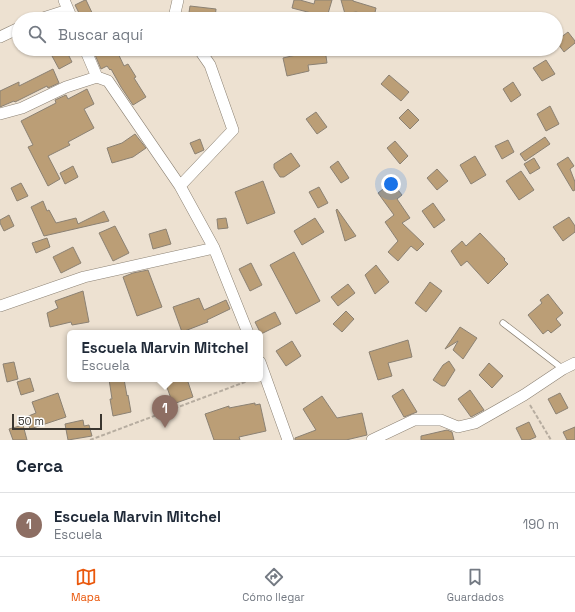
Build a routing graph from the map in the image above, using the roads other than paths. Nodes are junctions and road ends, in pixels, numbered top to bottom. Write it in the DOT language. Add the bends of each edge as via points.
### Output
graph roads {
  1 [pos="178,0"];
  2 [pos="175,12"];
  3 [pos="12,31"];
  4 [pos="0,37"];
  5 [pos="88,56"];
  6 [pos="204,56"];
  7 [pos="97,77"];
  8 [pos="0,114"];
  9 [pos="180,186"];
  10 [pos="214,248"];
  11 [pos="0,306"];
  12 [pos="503,323"];
  13 [pos="247,330"];
  14 [pos="575,363"];
  15 [pos="563,369"];
  16 [pos="263,370"];
  17 [pos="288,440"];
  18 [pos="372,440"];
  1 -- 2 [label="street"];
  3 -- 4 [label="street"];
  5 -- 7 [label="street"];
  6 -- 9 [label="street" via="210,66 233,130"];
  7 -- 8 [label="street" via="66,87 22,108"];
  7 -- 9 [label="street" via="108,81"];
  9 -- 10 [label="street"];
  10 -- 11 [label="street" via="84,277"];
  10 -- 13 [label="street"];
  12 -- 15 [label="lane"];
  14 -- 15 [label="street"];
  15 -- 18 [label="street" via="475,423 458,426 441,420 414,420"];
  16 -- 17 [label="street"];
}
